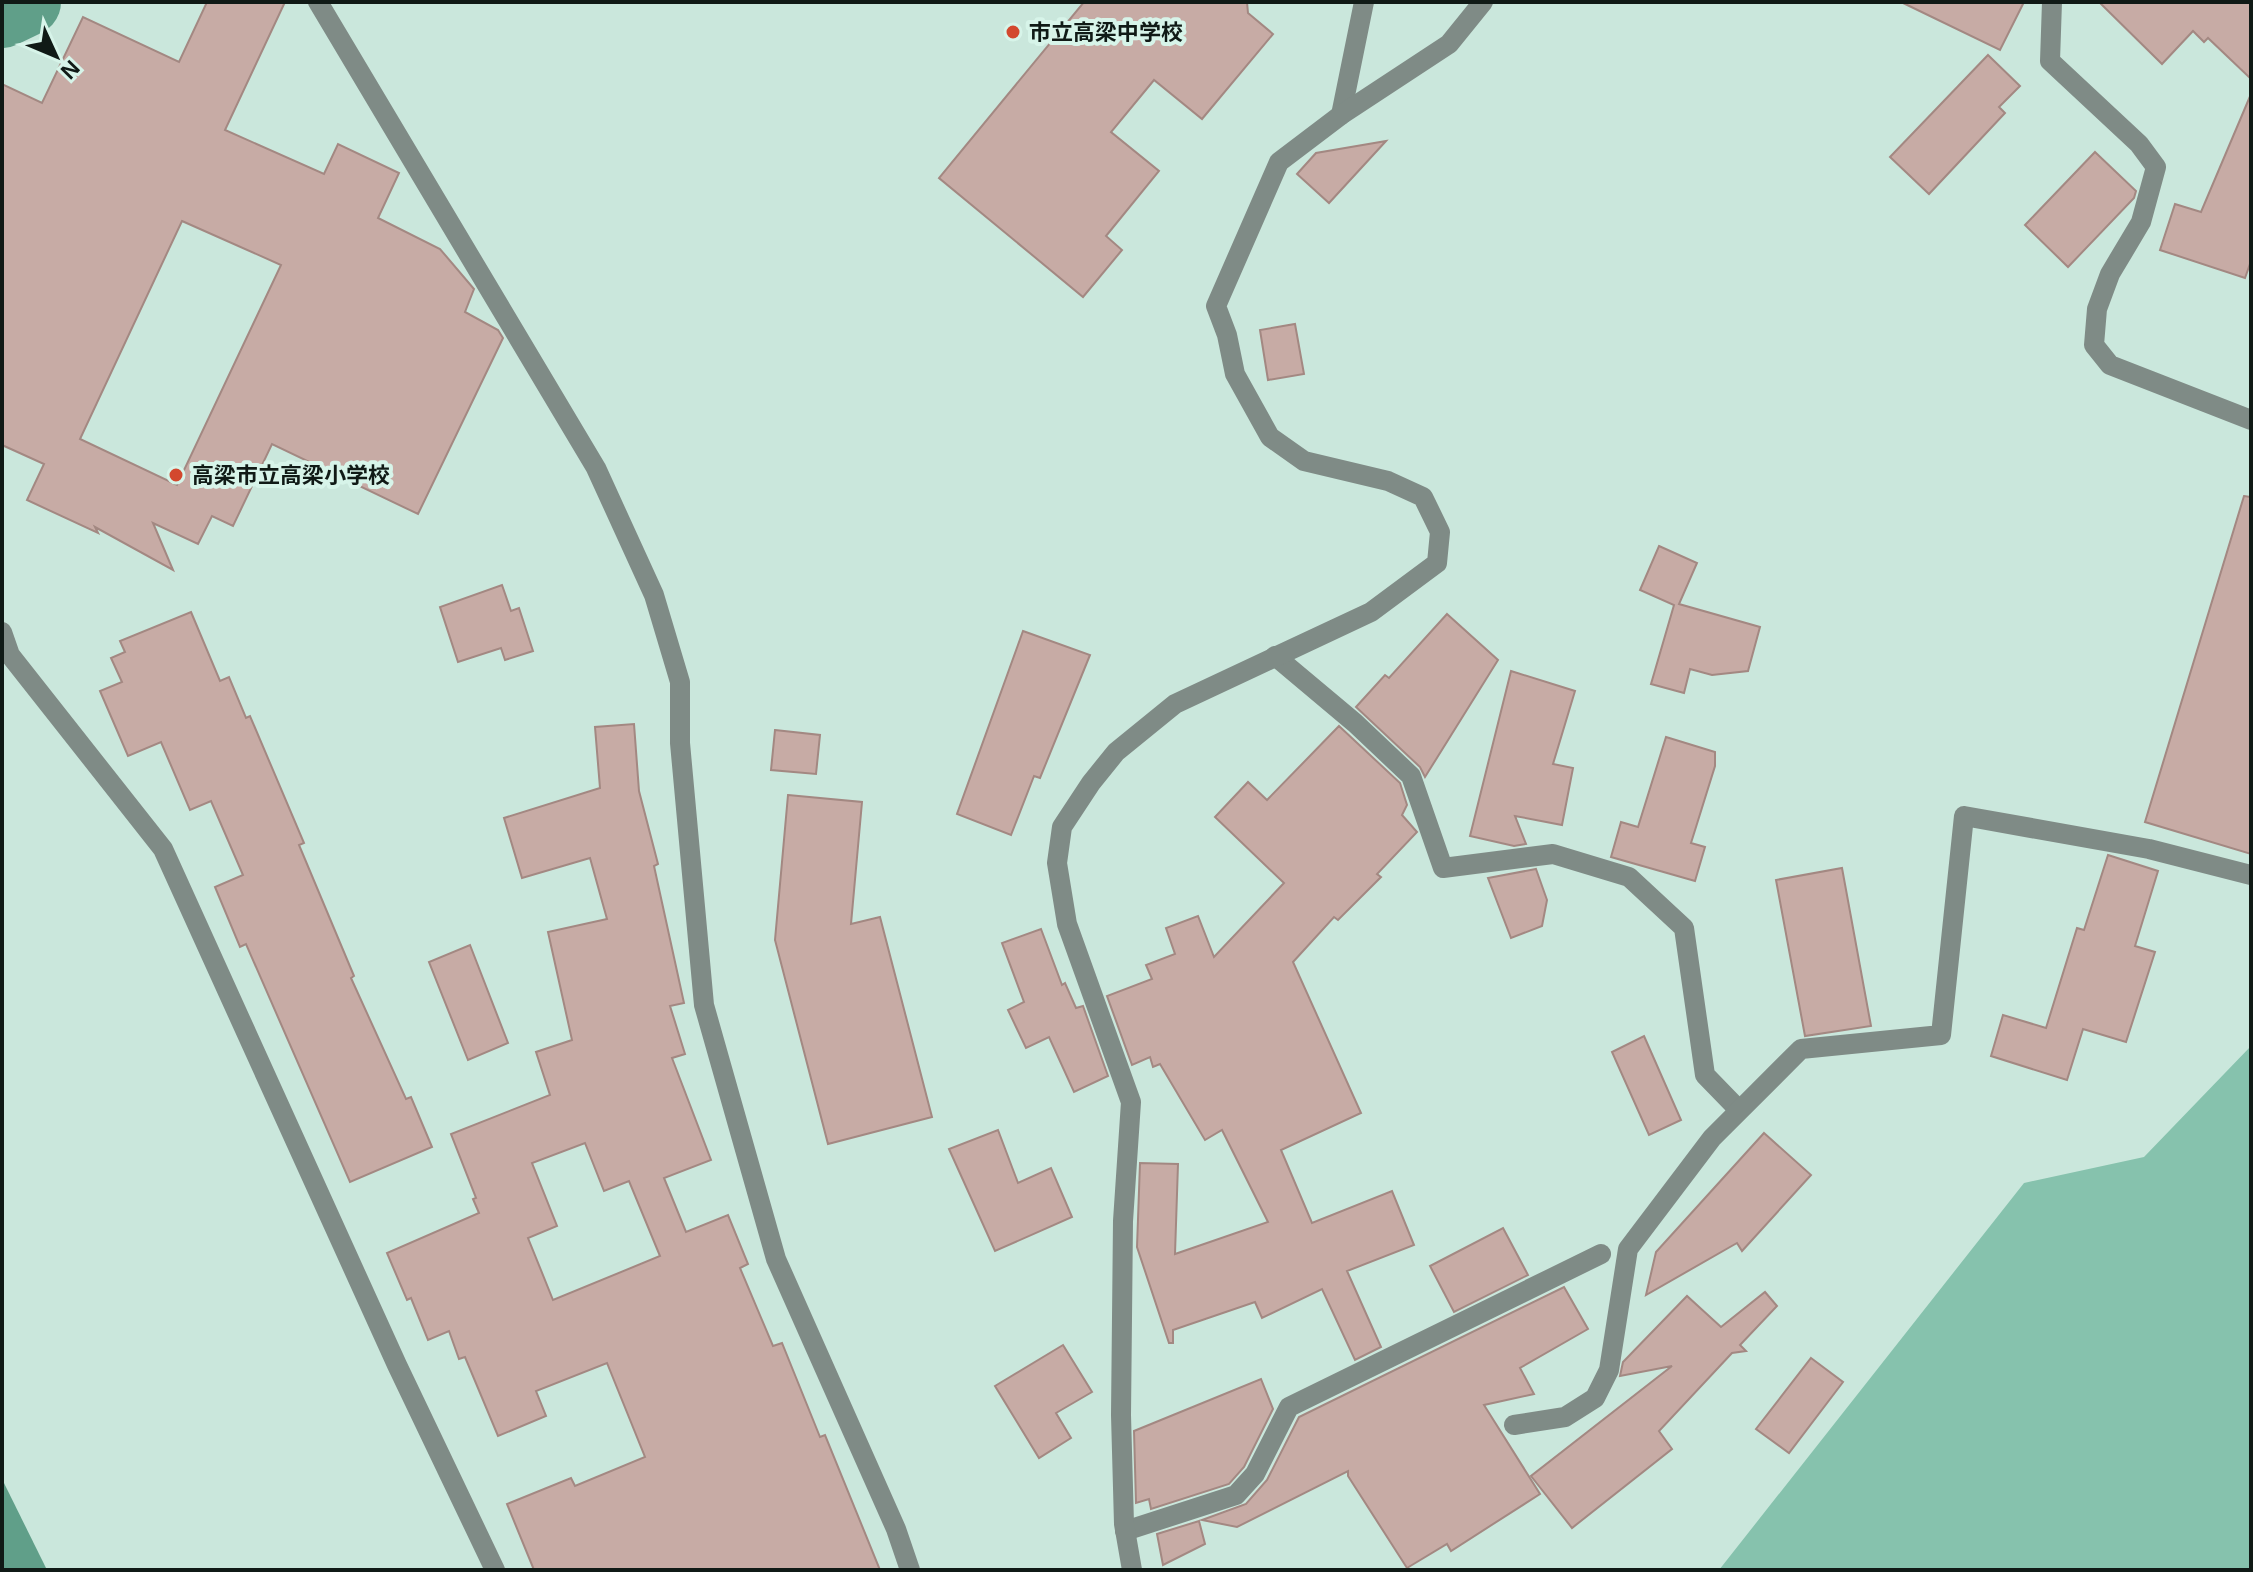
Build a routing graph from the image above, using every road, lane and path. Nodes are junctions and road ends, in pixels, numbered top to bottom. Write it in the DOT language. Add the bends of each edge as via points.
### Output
graph roads {
  1 [pos="318,2"];
  2 [pos="1364,2"];
  3 [pos="1483,2"];
  4 [pos="2052,2"];
  5 [pos="1341,115"];
  6 [pos="2251,420"];
  7 [pos="2,632"];
  8 [pos="1275,656"];
  9 [pos="2251,875"];
  10 [pos="1738,1109"];
  11 [pos="1601,1254"];
  12 [pos="1514,1425"];
  13 [pos="1125,1531"];
  14 [pos="495,1570"];
  15 [pos="910,1570"];
  16 [pos="1132,1570"];
  1 -- 15 [label="street" via="596,468 654,595 680,682 680,743 704,1005 776,1259"];
  2 -- 5 [label="street"];
  3 -- 5 [label="street" via="1449,44"];
  4 -- 6 [label="street" via="2050,61 2139,144 2156,167 2141,222 2110,274 2097,309 2094,345 2110,365"];
  5 -- 8 [label="street" via="1279,162 1216,306 1235,374 1270,437 1304,461 1388,481 1423,497 1440,532 1437,563 1371,612"];
  7 -- 14 [label="street" via="10,655 163,849"];
  8 -- 10 [label="street" via="1411,776 1443,868 1553,854 1629,877 1684,928 1705,1075"];
  8 -- 13 [label="street" via="1175,704 1116,752 1062,827 1057,863 1067,924 1131,1102 1123,1221"];
  9 -- 10 [label="street" via="2149,849 1964,816 1941,1035 1801,1049"];
  10 -- 12 [label="street" via="1628,1249 1609,1370 1595,1398 1565,1417"];
  11 -- 13 [label="street" via="1289,1407 1255,1474 1236,1495"];
  13 -- 16 [label="street"];
}
